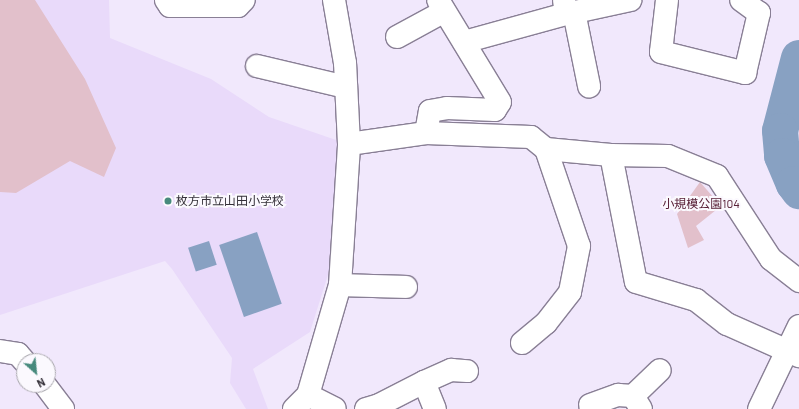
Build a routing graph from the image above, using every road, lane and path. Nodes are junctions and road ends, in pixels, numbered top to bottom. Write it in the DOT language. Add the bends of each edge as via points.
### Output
graph roads {
  1 [pos="166,0"];
  2 [pos="244,0"];
  3 [pos="334,0"];
  4 [pos="630,0"];
  5 [pos="667,0"];
  6 [pos="741,0"];
  7 [pos="440,6"];
  8 [pos="568,9"];
  9 [pos="397,37"];
  10 [pos="464,42"];
  11 [pos="257,66"];
  12 [pos="589,86"];
  13 [pos="346,87"];
  14 [pos="426,133"];
  15 [pos="349,144"];
  16 [pos="546,149"];
  17 [pos="611,155"];
  18 [pos="799,281"];
  19 [pos="340,285"];
  20 [pos="406,287"];
  21 [pos="799,326"];
  22 [pos="522,343"];
  23 [pos="0,351"];
  24 [pos="793,353"];
  25 [pos="16,354"];
  26 [pos="660,370"];
  27 [pos="467,371"];
  28 [pos="424,382"];
  29 [pos="51,393"];
  30 [pos="301,402"];
  31 [pos="637,403"];
  32 [pos="590,405"];
  33 [pos="63,409"];
  34 [pos="335,409"];
  35 [pos="366,409"];
  36 [pos="436,409"];
  37 [pos="759,409"];
  1 -- 2 [label="street" via="170,6 238,6"];
  3 -- 13 [label="street" via="345,63"];
  4 -- 8 [label="street"];
  5 -- 6 [label="street" via="661,52 744,73 759,13"];
  7 -- 9 [label="street"];
  7 -- 10 [label="street"];
  8 -- 10 [label="street"];
  8 -- 12 [label="street"];
  10 -- 14 [label="street" via="500,102 495,110 447,108 430,111"];
  11 -- 13 [label="street"];
  13 -- 15 [label="street"];
  14 -- 15 [label="street"];
  14 -- 16 [label="street" via="531,137"];
  15 -- 19 [label="street"];
  16 -- 17 [label="street"];
  16 -- 22 [label="street" via="579,246 570,292 546,323"];
  17 -- 18 [label="street" via="668,156 718,176 771,259"];
  17 -- 24 [label="street" via="636,282 696,300 727,324"];
  19 -- 20 [label="street"];
  19 -- 30 [label="street"];
  21 -- 24 [label="street"];
  23 -- 25 [label="street"];
  24 -- 37 [label="street"];
  26 -- 31 [label="street"];
  27 -- 28 [label="street" via="451,370"];
  28 -- 35 [label="street"];
  28 -- 36 [label="street"];
  29 -- 33 [label="street"];
  30 -- 34 [label="street"];
  31 -- 32 [label="street" via="618,395"];
}
